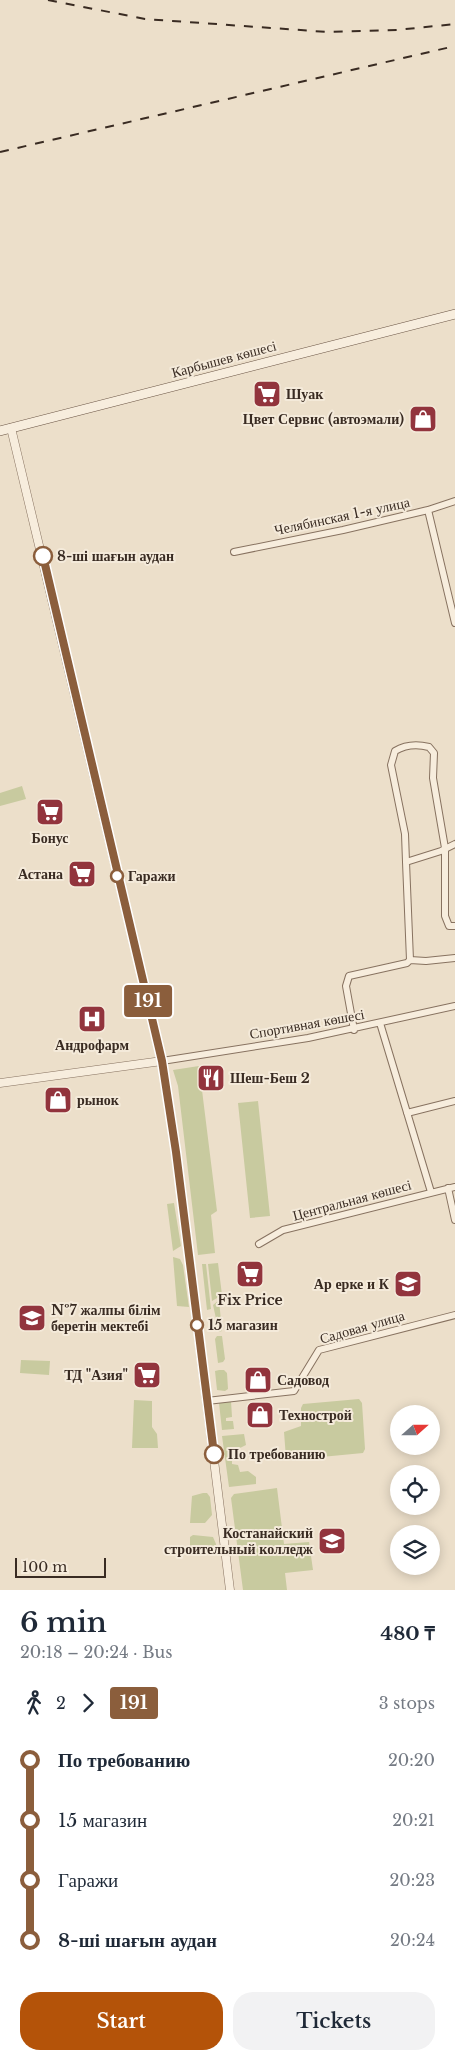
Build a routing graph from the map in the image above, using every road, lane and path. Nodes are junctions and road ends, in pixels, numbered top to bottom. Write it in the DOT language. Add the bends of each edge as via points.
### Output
graph roads {
  1 [pos="455,314"];
  2 [pos="12,428"];
  3 [pos="0,431"];
  4 [pos="455,502"];
  5 [pos="428,510"];
  6 [pos="234,552"];
  7 [pos="455,623"];
  8 [pos="455,844"];
  9 [pos="445,848"];
  10 [pos="406,862"];
  11 [pos="455,926"];
  12 [pos="455,958"];
  13 [pos="410,960"];
  14 [pos="455,1006"];
  15 [pos="380,1024"];
  16 [pos="354,1030"];
  17 [pos="162,1061"];
  18 [pos="0,1082"];
  19 [pos="455,1101"];
  20 [pos="407,1113"];
  21 [pos="452,1187"];
  22 [pos="432,1192"];
  23 [pos="455,1220"];
  24 [pos="259,1244"];
  25 [pos="455,1315"];
  26 [pos="207,1401"];
  27 [pos="230,1590"];
  1 -- 2 [label="main road, Карбышев көшесі"];
  2 -- 3 [label="main road, Карбышев көшесі"];
  2 -- 17 [label="street"];
  4 -- 5 [label="street, Челябинская 1-я улица"];
  5 -- 6 [label="street, Челябинская 1-я улица"];
  5 -- 7 [label="street"];
  8 -- 9 [label="street"];
  9 -- 10 [label="street"];
  9 -- 10 [label="street" via="433,778 434,753 424,746 402,747 395,751 391,765 406,834"];
  9 -- 11 [label="street" via="445,916 449,926"];
  10 -- 13 [label="street"];
  12 -- 13 [label="street"];
  13 -- 16 [label="street" via="349,976 346,986"];
  14 -- 15 [label="street, Спортивная көшесі"];
  15 -- 16 [label="street, Спортивная көшесі"];
  15 -- 20 [label="street"];
  16 -- 17 [label="street, Спортивная көшесі"];
  17 -- 18 [label="street"];
  17 -- 26 [label="street"];
  19 -- 20 [label="street"];
  20 -- 22 [label="street"];
  21 -- 22 [label="street, Центральная көшесі"];
  21 -- 23 [label="street"];
  22 -- 24 [label="street, Центральная көшесі" via="283,1230"];
  25 -- 26 [label="street, Садовая улица" via="319,1350 294,1391"];
  26 -- 27 [label="street"];
}
